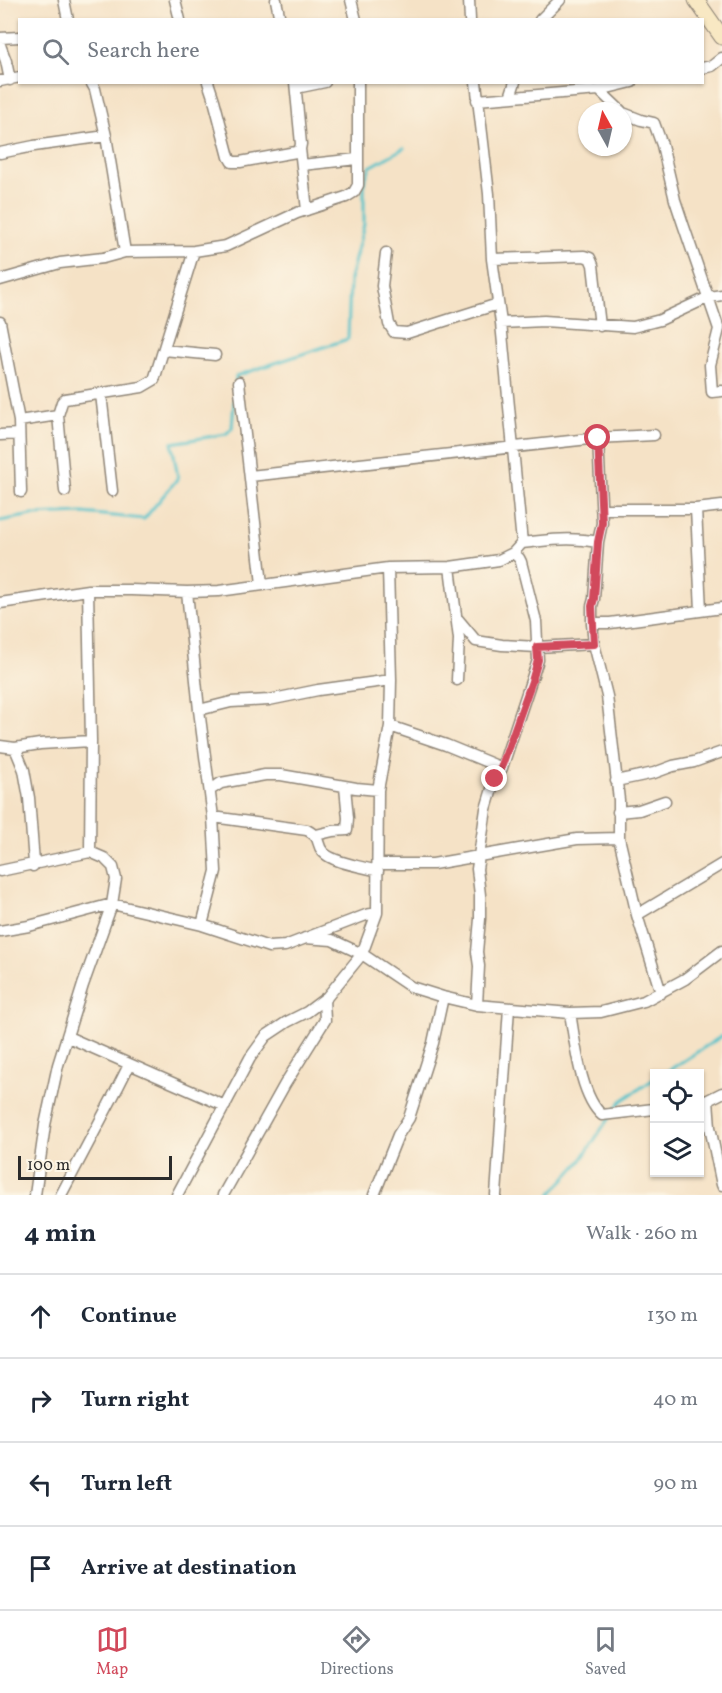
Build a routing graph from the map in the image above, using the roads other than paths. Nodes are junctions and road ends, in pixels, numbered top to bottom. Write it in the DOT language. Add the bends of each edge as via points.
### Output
graph roads {
  1 [pos="64,0"];
  2 [pos="175,0"];
  3 [pos="276,0"];
  4 [pos="351,0"];
  5 [pos="469,0"];
  6 [pos="560,0"];
  7 [pos="696,0"];
  8 [pos="68,18"];
  9 [pos="180,18"];
  10 [pos="280,18"];
  11 [pos="356,18"];
  12 [pos="470,18"];
  13 [pos="542,18"];
  14 [pos="18,37"];
  15 [pos="722,37"];
  16 [pos="0,38"];
  17 [pos="0,45"];
  18 [pos="722,58"];
  19 [pos="704,68"];
  20 [pos="10,79"];
  21 [pos="93,84"];
  22 [pos="209,84"];
  23 [pos="358,84"];
  24 [pos="476,84"];
  25 [pos="514,84"];
  26 [pos="624,84"];
  27 [pos="295,85"];
  28 [pos="598,90"];
  29 [pos="510,97"];
  30 [pos="477,100"];
  31 [pos="611,102"];
  32 [pos="632,116"];
  33 [pos="106,136"];
  34 [pos="300,149"];
  35 [pos="0,153"];
  36 [pos="357,159"];
  37 [pos="302,165"];
  38 [pos="307,210"];
  39 [pos="194,251"];
  40 [pos="125,252"];
  41 [pos="386,253"];
  42 [pos="492,259"];
  43 [pos="0,280"];
  44 [pos="722,295"];
  45 [pos="709,297"];
  46 [pos="498,304"];
  47 [pos="501,322"];
  48 [pos="600,326"];
  49 [pos="1,329"];
  50 [pos="720,330"];
  51 [pos="164,350"];
  52 [pos="215,355"];
  53 [pos="5,380"];
  54 [pos="239,382"];
  55 [pos="722,391"];
  56 [pos="101,394"];
  57 [pos="58,415"];
  58 [pos="19,421"];
  59 [pos="19,434"];
  60 [pos="0,435"];
  61 [pos="654,435"];
  62 [pos="598,438"];
  63 [pos="512,447"];
  64 [pos="250,476"];
  65 [pos="65,491"];
  66 [pos="112,491"];
  67 [pos="21,492"];
  68 [pos="722,506"];
  69 [pos="601,509"];
  70 [pos="696,509"];
  71 [pos="598,542"];
  72 [pos="522,543"];
  73 [pos="513,553"];
  74 [pos="450,567"];
  75 [pos="388,568"];
  76 [pos="262,584"];
  77 [pos="88,590"];
  78 [pos="187,592"];
  79 [pos="0,603"];
  80 [pos="722,608"];
  81 [pos="700,610"];
  82 [pos="456,617"];
  83 [pos="592,623"];
  84 [pos="594,644"];
  85 [pos="537,647"];
  86 [pos="391,680"];
  87 [pos="457,680"];
  88 [pos="199,710"];
  89 [pos="390,726"];
  90 [pos="91,741"];
  91 [pos="0,747"];
  92 [pos="15,748"];
  93 [pos="722,752"];
  94 [pos="501,768"];
  95 [pos="616,781"];
  96 [pos="345,787"];
  97 [pos="378,789"];
  98 [pos="210,790"];
  99 [pos="664,801"];
  100 [pos="618,812"];
  101 [pos="213,817"];
  102 [pos="316,835"];
  103 [pos="619,838"];
  104 [pos="90,852"];
  105 [pos="480,855"];
  106 [pos="722,864"];
  107 [pos="33,866"];
  108 [pos="378,868"];
  109 [pos="0,871"];
  110 [pos="112,904"];
  111 [pos="377,914"];
  112 [pos="637,915"];
  113 [pos="202,925"];
  114 [pos="0,931"];
  115 [pos="305,938"];
  116 [pos="722,951"];
  117 [pos="362,954"];
  118 [pos="661,993"];
  119 [pos="443,997"];
  120 [pos="324,999"];
  121 [pos="477,1005"];
  122 [pos="509,1008"];
  123 [pos="570,1013"];
  124 [pos="68,1037"];
  125 [pos="129,1065"];
  126 [pos="722,1093"];
  127 [pos="704,1101"];
  128 [pos="225,1106"];
  129 [pos="650,1109"];
  130 [pos="722,1185"];
  131 [pos="35,1195"];
  132 [pos="61,1195"];
  133 [pos="177,1195"];
  134 [pos="223,1195"];
  135 [pos="374,1195"];
  136 [pos="496,1195"];
  1 -- 8 [label="street"];
  2 -- 9 [label="street"];
  3 -- 10 [label="street"];
  4 -- 11 [label="street"];
  5 -- 12 [label="street"];
  6 -- 13 [label="street"];
  7 -- 15 [label="main road"];
  14 -- 16 [label="street"];
  17 -- 20 [label="street"];
  18 -- 19 [label="street"];
  21 -- 33 [label="street"];
  22 -- 34 [label="street" via="232,162"];
  23 -- 36 [label="street"];
  24 -- 30 [label="street"];
  25 -- 29 [label="street"];
  26 -- 28 [label="street"];
  27 -- 34 [label="street"];
  28 -- 29 [label="street"];
  28 -- 31 [label="street"];
  29 -- 30 [label="street"];
  30 -- 42 [label="street" via="489,194"];
  32 -- 45 [label="street" via="654,123 675,200"];
  33 -- 35 [label="street"];
  33 -- 40 [label="street"];
  34 -- 37 [label="street"];
  36 -- 37 [label="street"];
  36 -- 38 [label="street" via="358,185 354,192"];
  37 -- 38 [label="street"];
  38 -- 39 [label="street" via="226,246"];
  39 -- 40 [label="street"];
  39 -- 51 [label="street"];
  40 -- 43 [label="street" via="60,263"];
  41 -- 46 [label="street" via="382,286 394,332 407,333"];
  42 -- 46 [label="street"];
  42 -- 48 [label="street" via="590,258"];
  44 -- 45 [label="street"];
  45 -- 48 [label="street" via="660,320 633,327"];
  45 -- 50 [label="street"];
  46 -- 47 [label="street"];
  47 -- 48 [label="street"];
  47 -- 63 [label="street"];
  49 -- 53 [label="street"];
  50 -- 55 [label="street" via="710,365 712,392"];
  51 -- 52 [label="street"];
  51 -- 56 [label="street" via="150,384"];
  53 -- 58 [label="street"];
  54 -- 64 [label="street"];
  56 -- 57 [label="street" via="65,399"];
  56 -- 66 [label="street"];
  57 -- 58 [label="street"];
  57 -- 65 [label="street"];
  58 -- 59 [label="street"];
  59 -- 60 [label="street"];
  59 -- 67 [label="street"];
  61 -- 62 [label="street"];
  62 -- 63 [label="street"];
  62 -- 69 [label="street"];
  63 -- 64 [label="street"];
  63 -- 72 [label="street"];
  64 -- 76 [label="street"];
  68 -- 70 [label="street"];
  69 -- 70 [label="street"];
  69 -- 71 [label="street"];
  70 -- 81 [label="street"];
  71 -- 72 [label="street" via="561,539"];
  71 -- 83 [label="street"];
  72 -- 73 [label="street"];
  73 -- 74 [label="street" via="499,560"];
  73 -- 85 [label="street" via="521,562 536,621"];
  74 -- 75 [label="street"];
  74 -- 82 [label="street"];
  75 -- 76 [label="street"];
  75 -- 86 [label="street"];
  76 -- 78 [label="street"];
  77 -- 78 [label="street"];
  77 -- 79 [label="street"];
  77 -- 90 [label="street"];
  78 -- 88 [label="street"];
  80 -- 81 [label="street"];
  81 -- 83 [label="street"];
  82 -- 85 [label="street" via="476,640"];
  82 -- 87 [label="street"];
  83 -- 84 [label="street"];
  84 -- 85 [label="street"];
  84 -- 95 [label="street" via="607,696"];
  85 -- 94 [label="street" via="532,681"];
  86 -- 88 [label="street"];
  86 -- 89 [label="street"];
  88 -- 98 [label="street"];
  89 -- 94 [label="street"];
  89 -- 97 [label="street"];
  90 -- 92 [label="street"];
  90 -- 104 [label="street"];
  91 -- 92 [label="street"];
  92 -- 107 [label="street" via="29,798"];
  93 -- 95 [label="street"];
  94 -- 105 [label="street" via="486,809"];
  95 -- 100 [label="street"];
  96 -- 97 [label="street"];
  96 -- 98 [label="street" via="265,775 221,783"];
  96 -- 102 [label="street" via="347,830"];
  97 -- 108 [label="street"];
  98 -- 101 [label="street"];
  99 -- 100 [label="street"];
  100 -- 103 [label="street"];
  101 -- 102 [label="street" via="307,830"];
  101 -- 113 [label="street" via="216,871"];
  102 -- 108 [label="street" via="323,852 333,859"];
  103 -- 105 [label="street" via="577,839"];
  103 -- 112 [label="street"];
  104 -- 107 [label="street"];
  104 -- 110 [label="street" via="113,867 116,879"];
  105 -- 108 [label="street"];
  105 -- 121 [label="street"];
  106 -- 112 [label="street"];
  107 -- 109 [label="street"];
  108 -- 111 [label="street"];
  110 -- 113 [label="street"];
  110 -- 114 [label="street"];
  110 -- 124 [label="street"];
  111 -- 115 [label="street"];
  111 -- 117 [label="street"];
  112 -- 118 [label="street"];
  113 -- 115 [label="street" via="269,947"];
  115 -- 117 [label="street" via="333,940"];
  116 -- 118 [label="street"];
  117 -- 119 [label="street" via="411,987"];
  117 -- 120 [label="street"];
  118 -- 123 [label="street" via="601,1012"];
  119 -- 121 [label="street"];
  119 -- 135 [label="street" via="409,1118"];
  120 -- 128 [label="street" via="266,1036"];
  120 -- 134 [label="street" via="325,1020"];
  121 -- 122 [label="street"];
  122 -- 123 [label="street"];
  122 -- 136 [label="street"];
  123 -- 129 [label="street" via="582,1076 596,1110 602,1115"];
  124 -- 125 [label="street"];
  124 -- 131 [label="street" via="45,1125"];
  125 -- 128 [label="street"];
  125 -- 132 [label="street"];
  126 -- 127 [label="street"];
  127 -- 130 [label="street"];
  128 -- 133 [label="street"];
}
